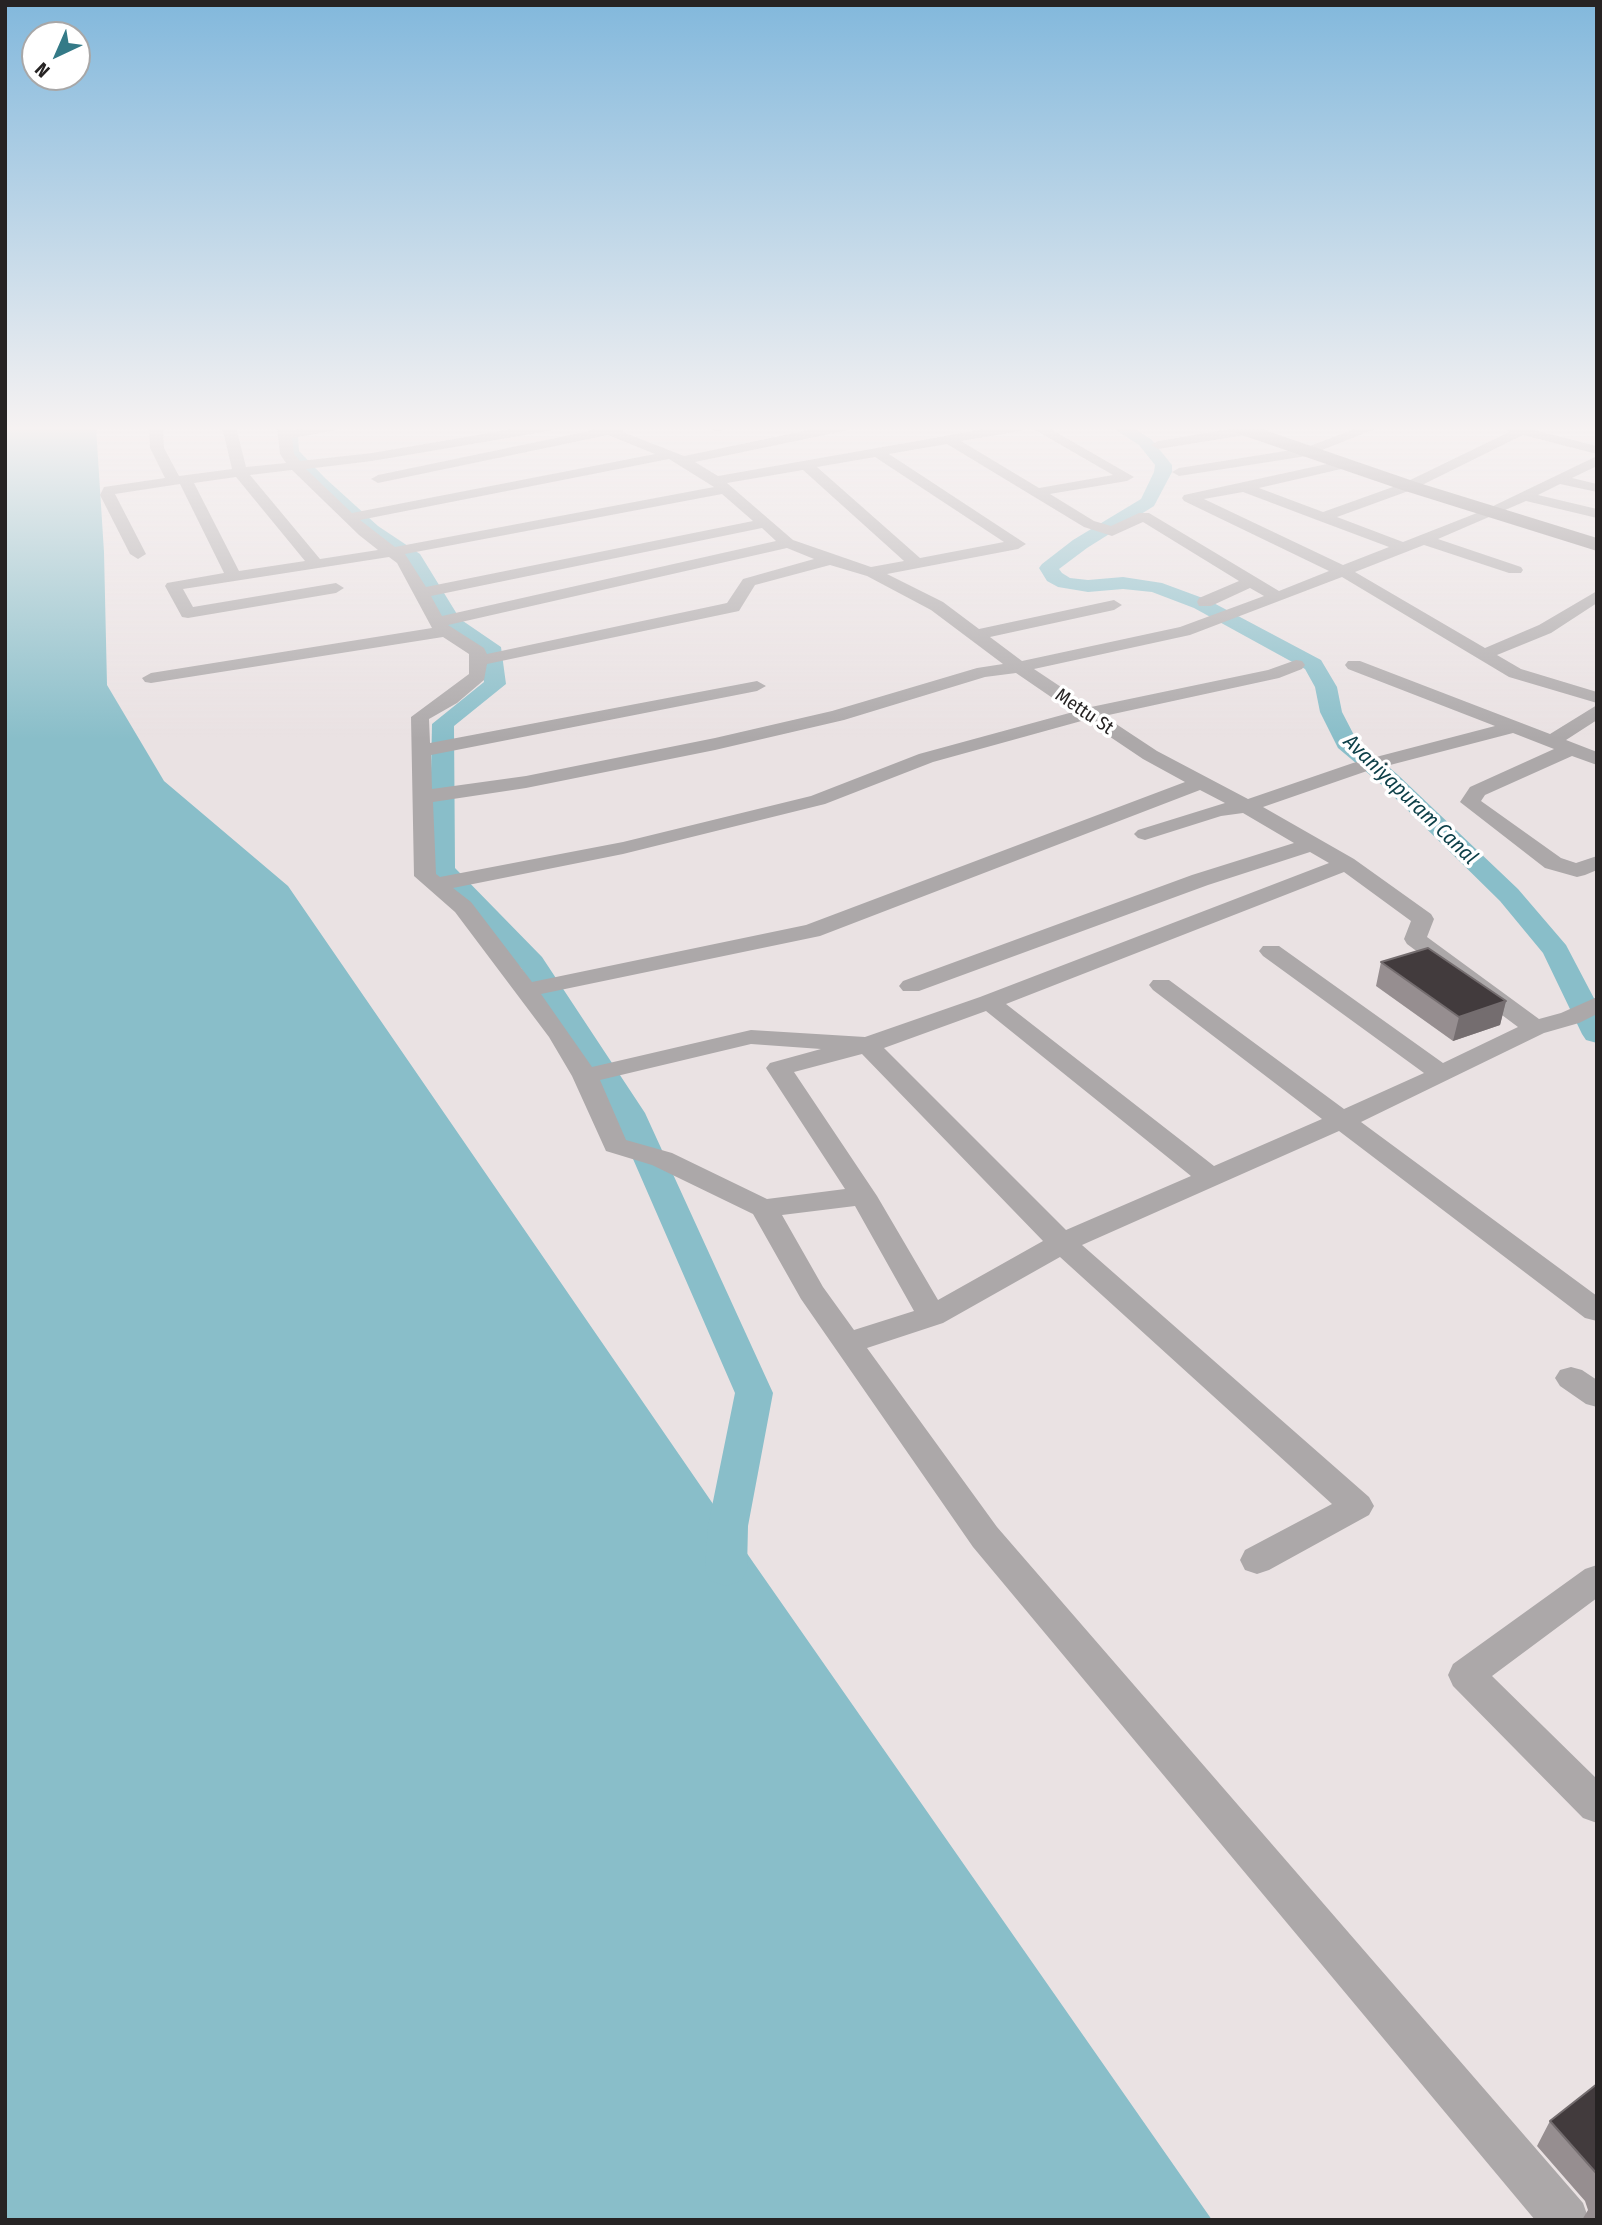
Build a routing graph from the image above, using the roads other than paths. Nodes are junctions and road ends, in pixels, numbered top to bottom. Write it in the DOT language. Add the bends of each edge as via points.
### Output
graph roads {
  1 [pos="126,531"];
  2 [pos="208,531"];
  3 [pos="289,531"];
  4 [pos="373,531"];
  5 [pos="497,531"];
  6 [pos="726,531"];
  7 [pos="774,531"];
  8 [pos="879,531"];
  9 [pos="998,531"];
  10 [pos="1168,531"];
  11 [pos="1258,531"];
  12 [pos="1359,531"];
  13 [pos="1444,531"];
  14 [pos="1551,531"];
  15 [pos="1422,539"];
  16 [pos="788,542"];
  17 [pos="1597,545"];
  18 [pos="1402,547"];
  19 [pos="399,551"];
  20 [pos="138,555"];
  21 [pos="830,560"];
  22 [pos="316,564"];
  23 [pos="917,564"];
  24 [pos="1515,570"];
  25 [pos="871,572"];
  26 [pos="1344,572"];
  27 [pos="234,578"];
  28 [pos="1251,582"];
  29 [pos="336,588"];
  30 [pos="429,591"];
  31 [pos="1597,596"];
  32 [pos="1277,597"];
  33 [pos="1205,602"];
  34 [pos="1114,605"];
  35 [pos="1240,612"];
  36 [pos="1214,621"];
  37 [pos="446,623"];
  38 [pos="976,635"];
  39 [pos="1482,655"];
  40 [pos="502,656"];
  41 [pos="480,661"];
  42 [pos="1296,665"];
  43 [pos="1354,665"];
  44 [pos="1019,667"];
  45 [pos="151,678"];
  46 [pos="757,686"];
  47 [pos="1593,690"];
  48 [pos="1597,711"];
  49 [pos="1085,714"];
  50 [pos="1514,727"];
  51 [pos="1551,742"];
  52 [pos="1571,749"];
  53 [pos="427,750"];
  54 [pos="1597,759"];
  55 [pos="1200,783"];
  56 [pos="427,797"];
  57 [pos="1246,806"];
  58 [pos="1145,834"];
  59 [pos="1312,844"];
  60 [pos="1597,862"];
  61 [pos="1346,864"];
  62 [pos="438,884"];
  63 [pos="1270,951"];
  64 [pos="1161,985"];
  65 [pos="911,986"];
  66 [pos="530,989"];
  67 [pos="989,1002"];
  68 [pos="1597,1004"];
  69 [pos="1535,1028"];
  70 [pos="867,1045"];
  71 [pos="598,1073"];
  72 [pos="1443,1074"];
  73 [pos="1340,1121"];
  74 [pos="1210,1177"];
  75 [pos="863,1196"];
  76 [pos="764,1208"];
  77 [pos="1062,1243"];
  78 [pos="1596,1311"];
  79 [pos="932,1316"];
  80 [pos="847,1343"];
  81 [pos="1257,1560"];
  82 [pos="1597,1579"];
  83 [pos="1597,1805"];
  84 [pos="1566,2220"];
  1 -- 20 [label="street"];
  2 -- 27 [label="street"];
  3 -- 22 [label="street"];
  4 -- 19 [label="street"];
  5 -- 19 [label="street"];
  6 -- 30 [label="street"];
  7 -- 16 [label="street, Mettu St"];
  8 -- 23 [label="street"];
  9 -- 23 [label="street" via="1018,544"];
  10 -- 28 [label="street"];
  11 -- 26 [label="street"];
  12 -- 18 [label="street"];
  13 -- 15 [label="street"];
  14 -- 17 [label="street"];
  15 -- 18 [label="street"];
  15 -- 24 [label="street"];
  16 -- 21 [label="street, Mettu St"];
  16 -- 37 [label="street"];
  18 -- 26 [label="street"];
  19 -- 22 [label="street"];
  19 -- 30 [label="street"];
  21 -- 25 [label="street, Mettu St"];
  21 -- 40 [label="street" via="749,582 733,607"];
  22 -- 27 [label="street"];
  23 -- 25 [label="street"];
  25 -- 38 [label="street, Mettu St" via="937,606"];
  26 -- 32 [label="street"];
  26 -- 39 [label="street"];
  27 -- 29 [label="street" via="173,586 188,613"];
  28 -- 32 [label="street"];
  28 -- 33 [label="street"];
  30 -- 37 [label="street"];
  31 -- 39 [label="street" via="1545,629"];
  32 -- 35 [label="street"];
  34 -- 38 [label="street"];
  35 -- 36 [label="street"];
  36 -- 44 [label="street"];
  37 -- 41 [label="street" via="478,652"];
  37 -- 45 [label="street"];
  38 -- 44 [label="street, Mettu St"];
  39 -- 47 [label="street" via="1515,673"];
  40 -- 41 [label="street"];
  41 -- 53 [label="street" via="478,676 420,717"];
  42 -- 49 [label="street" via="1273,674"];
  43 -- 50 [label="street"];
  44 -- 49 [label="street, Mettu St"];
  44 -- 56 [label="street" via="983,672 837,716 715,744"];
  46 -- 53 [label="street"];
  48 -- 51 [label="street"];
  49 -- 55 [label="street, Mettu St"];
  49 -- 62 [label="street" via="926,758 818,800 623,848"];
  50 -- 51 [label="street"];
  50 -- 57 [label="street" via="1360,767"];
  51 -- 52 [label="street"];
  52 -- 54 [label="street"];
  52 -- 60 [label="street" via="1477,791 1470,802 1553,863 1577,870"];
  53 -- 56 [label="street"];
  55 -- 57 [label="street, Mettu St"];
  55 -- 66 [label="street" via="812,931"];
  56 -- 62 [label="street" via="425,876"];
  57 -- 58 [label="street" via="1218,810"];
  57 -- 59 [label="street, Mettu St"];
  59 -- 61 [label="street, Mettu St"];
  59 -- 65 [label="street"];
  61 -- 67 [label="street"];
  61 -- 69 [label="street, Mettu St" via="1423,919 1415,939"];
  62 -- 66 [label="street" via="463,907"];
  63 -- 72 [label="street"];
  64 -- 73 [label="street"];
  66 -- 71 [label="street" via="560,1035"];
  67 -- 70 [label="street"];
  67 -- 74 [label="street"];
  68 -- 69 [label="street"];
  69 -- 72 [label="street"];
  70 -- 71 [label="street" via="751,1037"];
  70 -- 75 [label="street" via="779,1068"];
  70 -- 77 [label="street"];
  71 -- 76 [label="street" via="615,1145 662,1158"];
  72 -- 73 [label="street"];
  73 -- 74 [label="street"];
  73 -- 78 [label="street"];
  74 -- 77 [label="street"];
  75 -- 76 [label="street"];
  75 -- 79 [label="street"];
  76 -- 80 [label="street" via="811,1292"];
  77 -- 79 [label="street"];
  77 -- 81 [label="street" via="1357,1506"];
  79 -- 80 [label="street"];
  80 -- 84 [label="street" via="985,1537"];
  82 -- 83 [label="street" via="1466,1675"];
}
